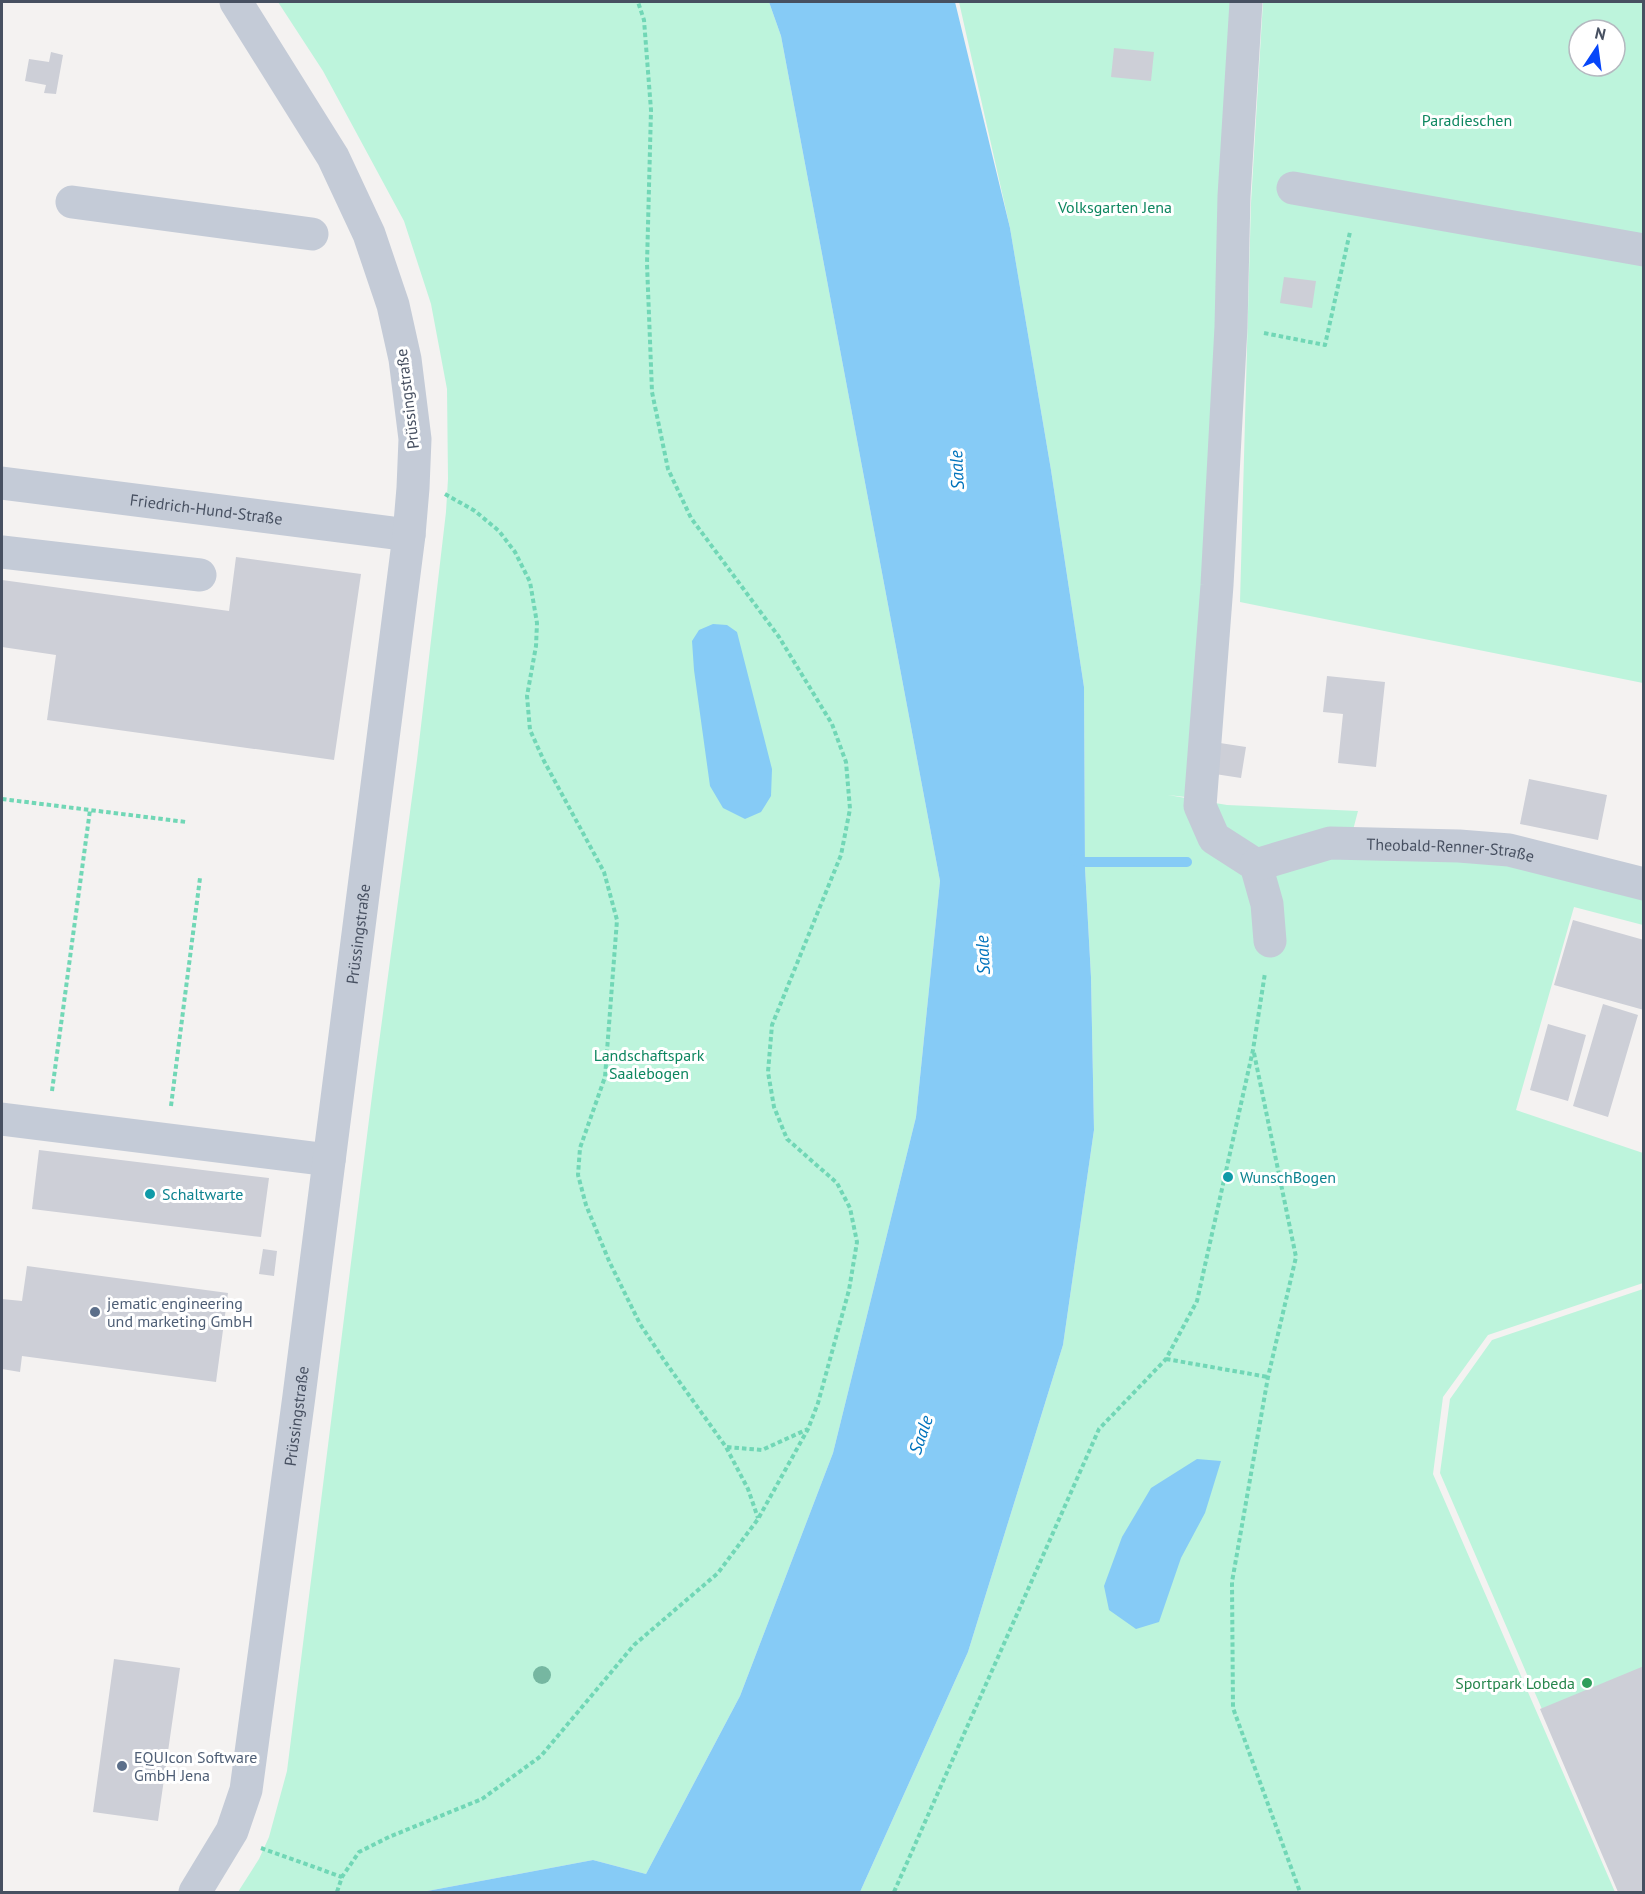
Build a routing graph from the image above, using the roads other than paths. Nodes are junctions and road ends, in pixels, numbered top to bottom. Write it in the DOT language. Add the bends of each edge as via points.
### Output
graph roads {
  1 [pos="236,2"];
  2 [pos="1246,2"];
  3 [pos="1293,188"];
  4 [pos="72,202"];
  5 [pos="312,234"];
  6 [pos="1644,250"];
  7 [pos="2,483"];
  8 [pos="409,535"];
  9 [pos="2,552"];
  10 [pos="200,575"];
  11 [pos="1256,865"];
  12 [pos="1644,884"];
  13 [pos="1270,941"];
  14 [pos="2,1119"];
  15 [pos="329,1160"];
  16 [pos="195,1893"];
  1 -- 8 [label="street, Prüssingstraße" via="333,157 369,234 393,305 405,359 414,439"];
  2 -- 11 [label="street" via="1217,585 1200,806 1214,838"];
  3 -- 6 [label="street"];
  4 -- 5 [label="street"];
  7 -- 8 [label="street, Friedrich-Hund-Straße"];
  8 -- 15 [label="street, Prüssingstraße"];
  9 -- 10 [label="street"];
  11 -- 12 [label="street, Theobald-Renner-Straße" via="1330,843 1459,846 1509,850"];
  11 -- 13 [label="street" via="1267,904"];
  14 -- 15 [label="street"];
  15 -- 16 [label="street, Prüssingstraße" via="246,1790 232,1832"];
}
